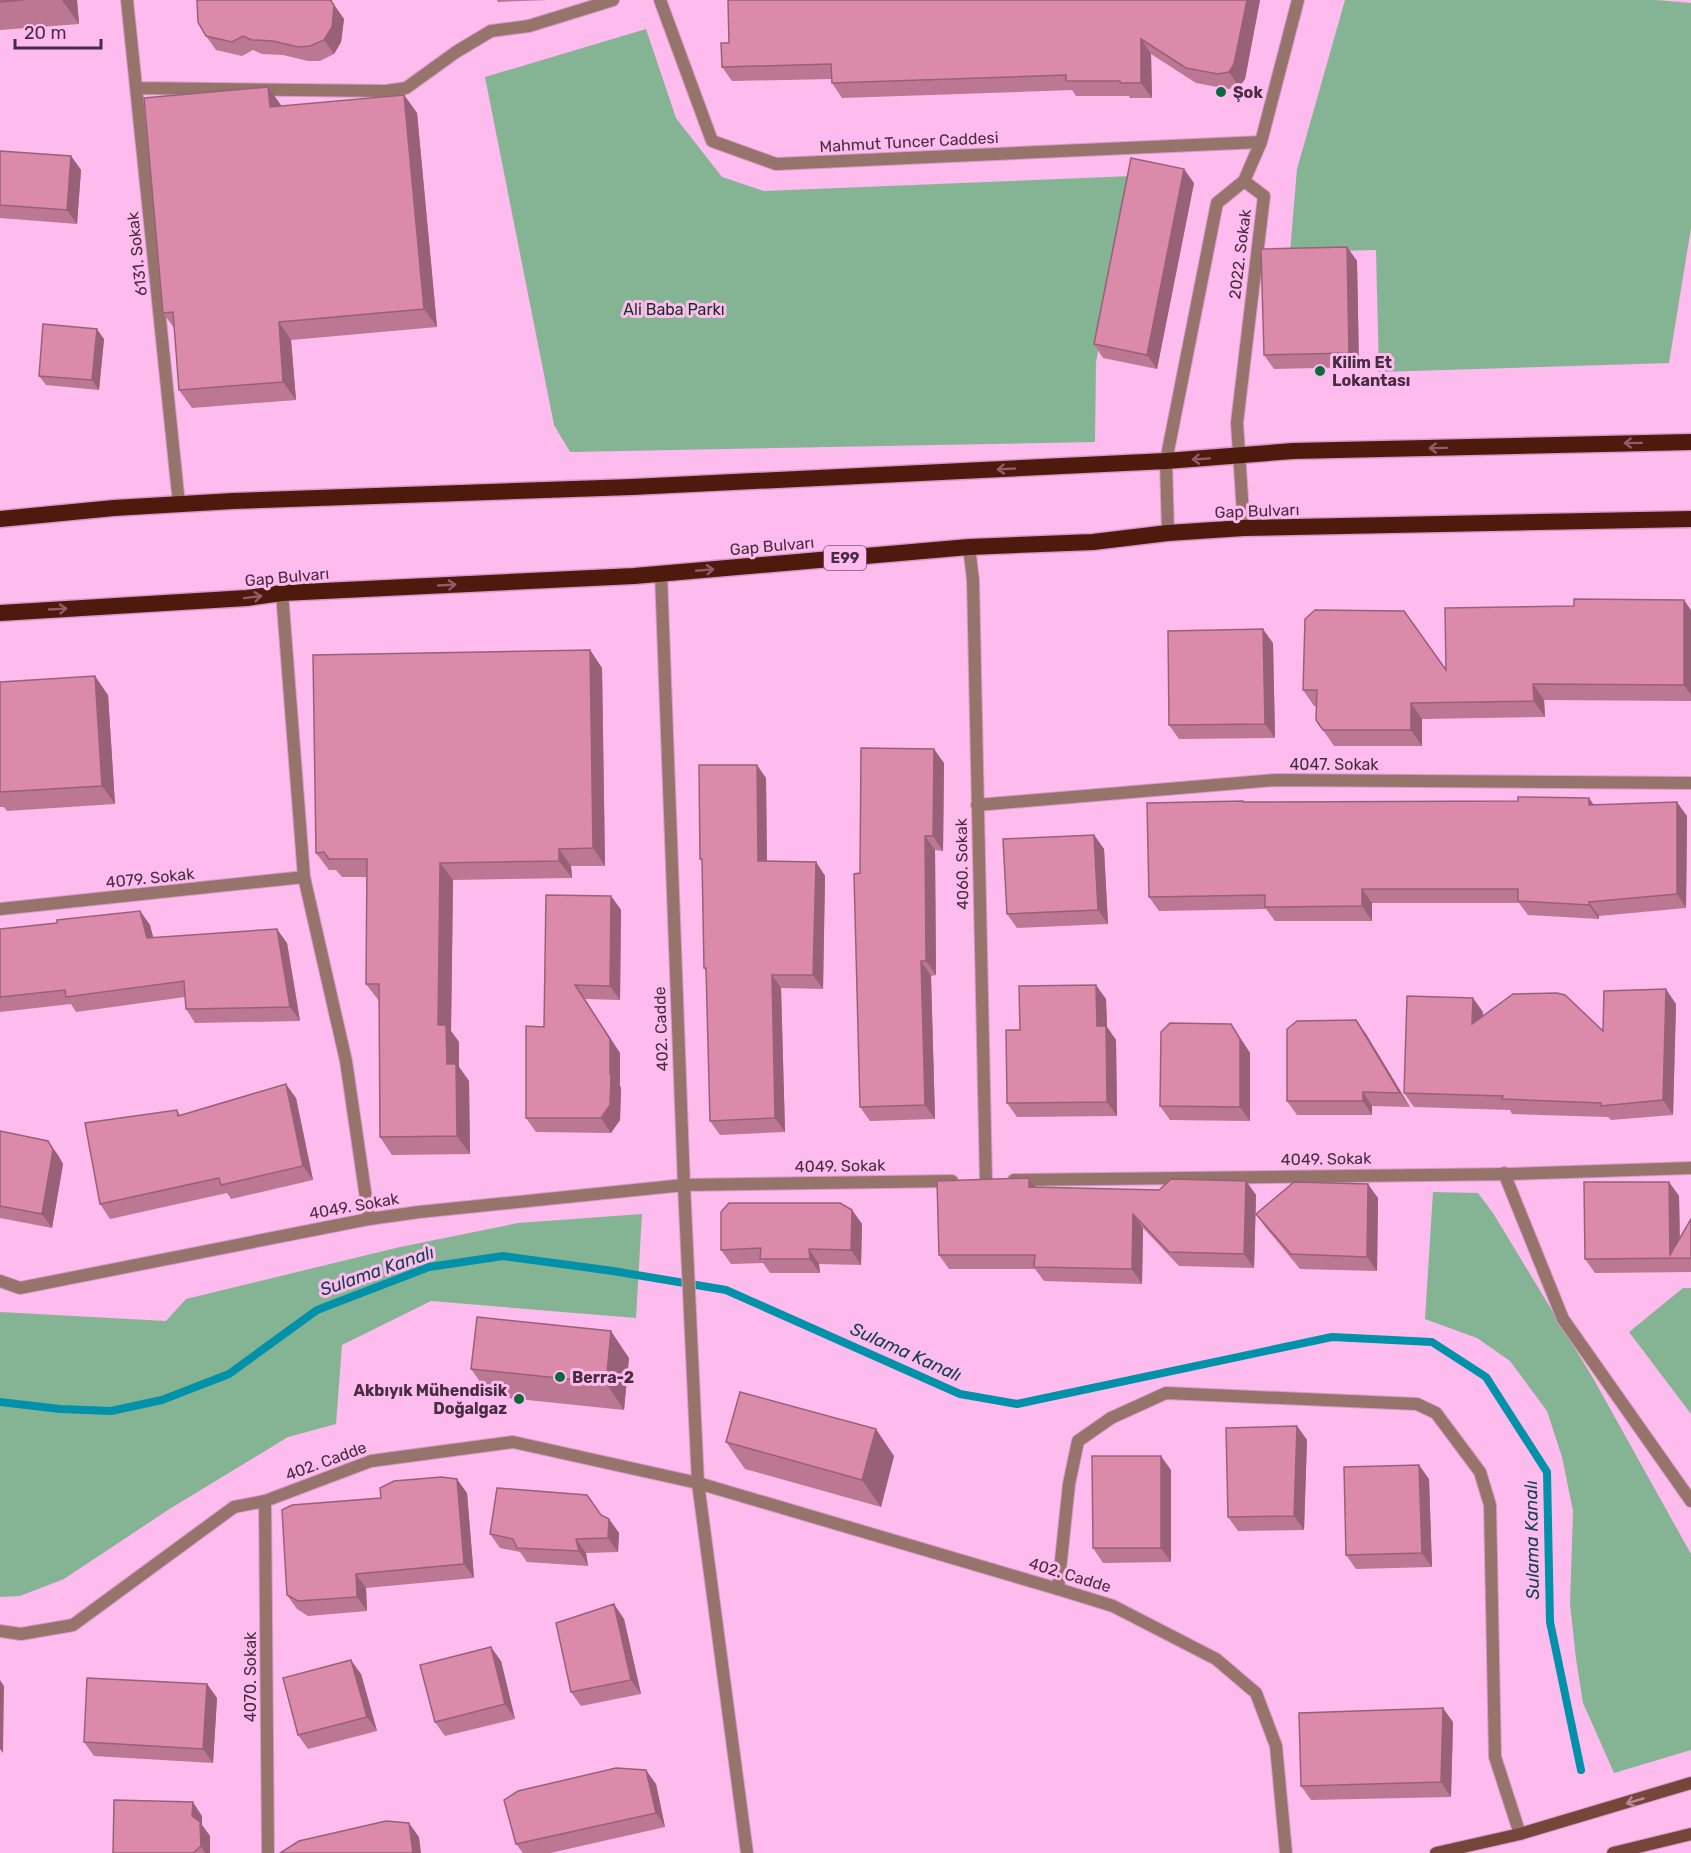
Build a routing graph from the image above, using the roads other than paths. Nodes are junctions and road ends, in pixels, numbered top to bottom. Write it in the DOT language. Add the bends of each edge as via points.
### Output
graph roads {
  1 [pos="127,0"];
  2 [pos="613,0"];
  3 [pos="660,0"];
  4 [pos="1298,0"];
  5 [pos="136,88"];
  6 [pos="1261,142"];
  7 [pos="1244,181"];
  8 [pos="1691,442"];
  9 [pos="1238,456"];
  10 [pos="1166,461"];
  11 [pos="179,504"];
  12 [pos="0,519"];
  13 [pos="1691,519"];
  14 [pos="1244,528"];
  15 [pos="1168,533"];
  16 [pos="969,548"];
  17 [pos="661,574"];
  18 [pos="282,593"];
  19 [pos="0,613"];
  20 [pos="1691,783"];
  21 [pos="977,805"];
  22 [pos="304,877"];
  23 [pos="0,909"];
  24 [pos="1691,1168"];
  25 [pos="1504,1173"];
  26 [pos="975,1181"];
  27 [pos="684,1185"];
  28 [pos="369,1219"];
  29 [pos="0,1281"];
  30 [pos="698,1483"];
  31 [pos="1690,1497"];
  32 [pos="265,1501"];
  33 [pos="1058,1589"];
  34 [pos="0,1631"];
  35 [pos="1691,1783"];
  36 [pos="1691,1833"];
  37 [pos="1520,1834"];
  38 [pos="268,1853"];
  39 [pos="747,1853"];
  40 [pos="1286,1853"];
  41 [pos="1436,1853"];
  42 [pos="1613,1853"];
  1 -- 5 [label="street, 6131. Sokak"];
  2 -- 5 [label="street" via="530,26 491,31 405,88 386,92"];
  3 -- 6 [label="street, Mahmut Tuncer Caddesi" via="712,141 776,164"];
  4 -- 6 [label="street"];
  5 -- 11 [label="street, 6131. Sokak"];
  6 -- 7 [label="street"];
  7 -- 9 [label="street, 2022. Sokak" via="1264,196 1237,423"];
  7 -- 10 [label="street" via="1217,203"];
  8 -- 9 [label="highway, one-way"];
  9 -- 10 [label="highway, one-way"];
  9 -- 14 [label="street, 2022. Sokak"];
  10 -- 11 [label="highway, one-way"];
  10 -- 15 [label="street"];
  11 -- 12 [label="highway"];
  13 -- 14 [label="highway, Gap Bulvarı / E99"];
  14 -- 15 [label="highway, Gap Bulvarı / E99"];
  15 -- 16 [label="highway, Gap Bulvarı / E99" via="1093,542"];
  17 -- 16 [label="highway, Gap Bulvarı / E99, one-way"];
  16 -- 21 [label="street, 4060. Sokak" via="973,580"];
  18 -- 17 [label="highway, Gap Bulvarı / E99, one-way"];
  17 -- 27 [label="street, 402. Cadde"];
  19 -- 18 [label="highway, Gap Bulvarı / E99, one-way"];
  18 -- 22 [label="street"];
  20 -- 21 [label="street, 4047. Sokak" via="1276,780"];
  21 -- 26 [label="street, 4060. Sokak"];
  22 -- 23 [label="street, 4079. Sokak"];
  22 -- 28 [label="street" via="346,1061"];
  24 -- 25 [label="street, 4049. Sokak"];
  25 -- 26 [label="street, 4049. Sokak"];
  25 -- 31 [label="street" via="1563,1319"];
  26 -- 27 [label="street, 4049. Sokak"];
  27 -- 28 [label="street, 4049. Sokak"];
  27 -- 30 [label="street, 402. Cadde"];
  28 -- 29 [label="street, 4049. Sokak" via="20,1288"];
  30 -- 32 [label="street, 402. Cadde" via="513,1442 371,1461"];
  30 -- 33 [label="street, 402. Cadde"];
  30 -- 39 [label="street, 402. Cadde"];
  32 -- 34 [label="street, 402. Cadde" via="234,1507 73,1625 21,1634"];
  32 -- 38 [label="street, 4070. Sokak"];
  33 -- 37 [label="street" via="1069,1484 1078,1441 1111,1418 1166,1393 1417,1404 1436,1413 1480,1472 1490,1505 1495,1757"];
  33 -- 40 [label="street, 402. Cadde" via="1113,1606 1216,1659 1256,1693 1276,1746"];
  35 -- 37 [label="main road, one-way"];
  36 -- 42 [label="main road"];
  37 -- 41 [label="main road"];
}
